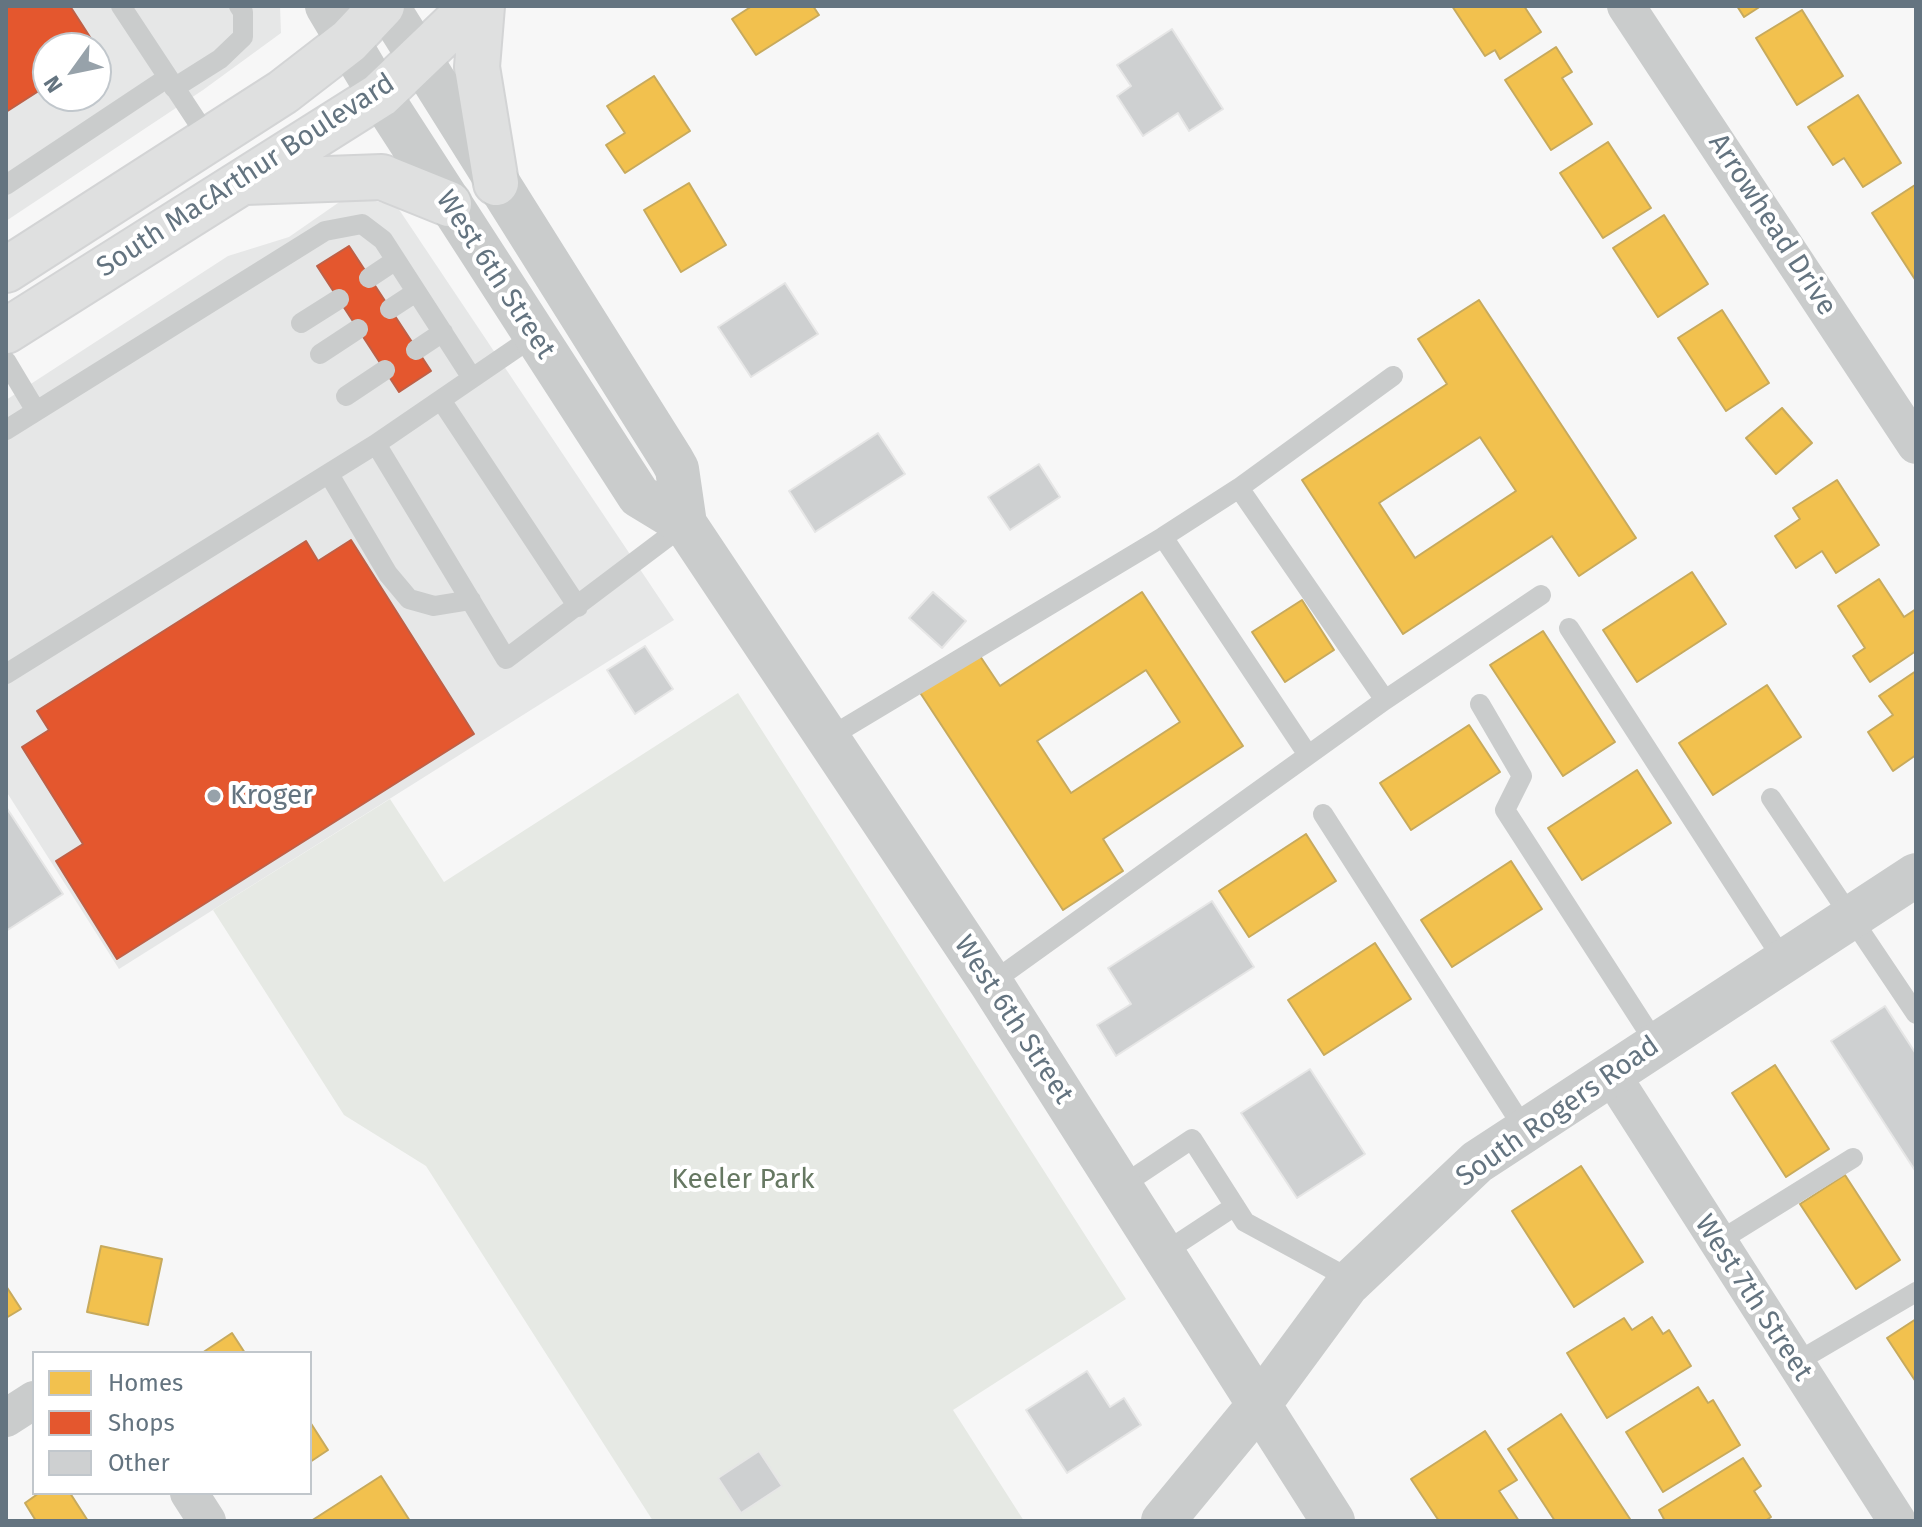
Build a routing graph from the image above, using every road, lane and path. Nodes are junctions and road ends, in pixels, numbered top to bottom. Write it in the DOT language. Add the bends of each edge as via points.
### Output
graph roads {
  1 [pos="121,6"];
  2 [pos="239,6"];
  3 [pos="385,6"];
  4 [pos="473,6"];
  5 [pos="482,6"];
  6 [pos="1626,6"];
  7 [pos="338,24"];
  8 [pos="419,61"];
  9 [pos="171,83"];
  10 [pos="380,95"];
  11 [pos="210,141"];
  12 [pos="239,182"];
  13 [pos="496,183"];
  14 [pos="6,185"];
  15 [pos="449,204"];
  16 [pos="396,260"];
  17 [pos="6,270"];
  18 [pos="369,278"];
  19 [pos="416,292"];
  20 [pos="339,299"];
  21 [pos="390,309"];
  22 [pos="301,323"];
  23 [pos="358,329"];
  24 [pos="6,331"];
  25 [pos="443,332"];
  26 [pos="534,336"];
  27 [pos="416,350"];
  28 [pos="320,354"];
  29 [pos="6,361"];
  30 [pos="385,370"];
  31 [pos="1393,376"];
  32 [pos="472,378"];
  33 [pos="346,396"];
  34 [pos="441,400"];
  35 [pos="36,411"];
  36 [pos="6,430"];
  37 [pos="376,444"];
  38 [pos="1916,445"];
  39 [pos="330,476"];
  40 [pos="1239,488"];
  41 [pos="685,524"];
  42 [pos="1163,537"];
  43 [pos="1541,595"];
  44 [pos="471,600"];
  45 [pos="578,607"];
  46 [pos="1569,628"];
  47 [pos="6,674"];
  48 [pos="1385,700"];
  49 [pos="1480,704"];
  50 [pos="828,738"];
  51 [pos="1308,755"];
  52 [pos="1771,798"];
  53 [pos="1323,814"];
  54 [pos="1916,875"];
  55 [pos="1852,917"];
  56 [pos="1784,961"];
  57 [pos="991,983"];
  58 [pos="1916,1014"];
  59 [pos="1656,1044"];
  60 [pos="1611,1074"];
  61 [pos="1525,1130"];
  62 [pos="1853,1158"];
  63 [pos="1120,1187"];
  64 [pos="1235,1206"];
  65 [pos="1716,1243"];
  66 [pos="1162,1254"];
  67 [pos="1352,1280"];
  68 [pos="1916,1292"];
  69 [pos="1795,1363"];
  70 [pos="32,1401"];
  71 [pos="1258,1406"];
  72 [pos="6,1418"];
  73 [pos="190,1495"];
  74 [pos="207,1521"];
  75 [pos="1163,1521"];
  76 [pos="1333,1521"];
  77 [pos="1897,1521"];
  1 -- 9 [label="lane"];
  2 -- 9 [label="lane" via="243,37 220,59"];
  3 -- 7 [label="main road, South MacArthur Boulevard"];
  3 -- 8 [label="street, West 6th Street"];
  4 -- 8 [label="main road, South MacArthur Boulevard"];
  5 -- 13 [label="main road" via="477,67"];
  6 -- 38 [label="street, Arrowhead Drive"];
  7 -- 10 [label="street, West 6th Street"];
  7 -- 11 [label="main road, South MacArthur Boulevard" via="283,92"];
  8 -- 10 [label="main road, South MacArthur Boulevard"];
  8 -- 13 [label="street, West 6th Street"];
  9 -- 11 [label="lane"];
  9 -- 14 [label="lane"];
  10 -- 12 [label="main road, South MacArthur Boulevard"];
  10 -- 15 [label="street, West 6th Street"];
  11 -- 17 [label="main road, South MacArthur Boulevard"];
  12 -- 15 [label="main road" via="382,177"];
  12 -- 24 [label="main road, South MacArthur Boulevard"];
  13 -- 41 [label="street, West 6th Street" via="677,469"];
  15 -- 26 [label="street, West 6th Street"];
  16 -- 18 [label="lane"];
  16 -- 19 [label="lane"];
  16 -- 35 [label="lane" via="383,240 362,224 325,231"];
  19 -- 21 [label="lane"];
  19 -- 25 [label="lane"];
  20 -- 22 [label="lane"];
  23 -- 28 [label="lane"];
  25 -- 27 [label="lane"];
  25 -- 32 [label="lane"];
  26 -- 32 [label="lane"];
  26 -- 41 [label="street, West 6th Street" via="639,496"];
  29 -- 35 [label="lane"];
  30 -- 33 [label="lane"];
  31 -- 40 [label="lane"];
  32 -- 34 [label="lane"];
  34 -- 37 [label="lane"];
  34 -- 45 [label="lane"];
  35 -- 36 [label="lane"];
  37 -- 39 [label="lane"];
  37 -- 44 [label="lane"];
  39 -- 44 [label="lane" via="388,574 409,599 434,606"];
  39 -- 47 [label="lane"];
  40 -- 42 [label="lane"];
  40 -- 48 [label="lane"];
  41 -- 45 [label="lane"];
  41 -- 50 [label="street, West 6th Street"];
  42 -- 50 [label="lane"];
  42 -- 51 [label="lane"];
  43 -- 48 [label="lane"];
  44 -- 45 [label="lane" via="506,659"];
  46 -- 56 [label="lane"];
  48 -- 51 [label="lane"];
  49 -- 59 [label="lane" via="1522,776 1505,810"];
  50 -- 57 [label="street, West 6th Street"];
  51 -- 57 [label="lane"];
  52 -- 55 [label="lane"];
  53 -- 61 [label="lane"];
  54 -- 55 [label="street, South Rogers Road"];
  55 -- 56 [label="street, South Rogers Road"];
  55 -- 58 [label="lane"];
  56 -- 59 [label="street, South Rogers Road"];
  57 -- 63 [label="street, West 6th Street"];
  59 -- 60 [label="street, South Rogers Road"];
  60 -- 61 [label="street, South Rogers Road"];
  60 -- 65 [label="street, West 7th Street"];
  61 -- 67 [label="street, South Rogers Road" via="1477,1162"];
  62 -- 65 [label="lane"];
  63 -- 64 [label="lane" via="1192,1139"];
  63 -- 66 [label="street, West 6th Street"];
  64 -- 66 [label="lane"];
  64 -- 67 [label="lane" via="1245,1222"];
  65 -- 69 [label="street, West 7th Street"];
  66 -- 71 [label="street, West 6th Street"];
  67 -- 71 [label="street, South Rogers Road"];
  68 -- 69 [label="lane"];
  69 -- 77 [label="street, West 7th Street"];
  70 -- 72 [label="street"];
  71 -- 75 [label="street, South Rogers Road"];
  71 -- 76 [label="street, West 6th Street"];
  73 -- 74 [label="street"];
}
